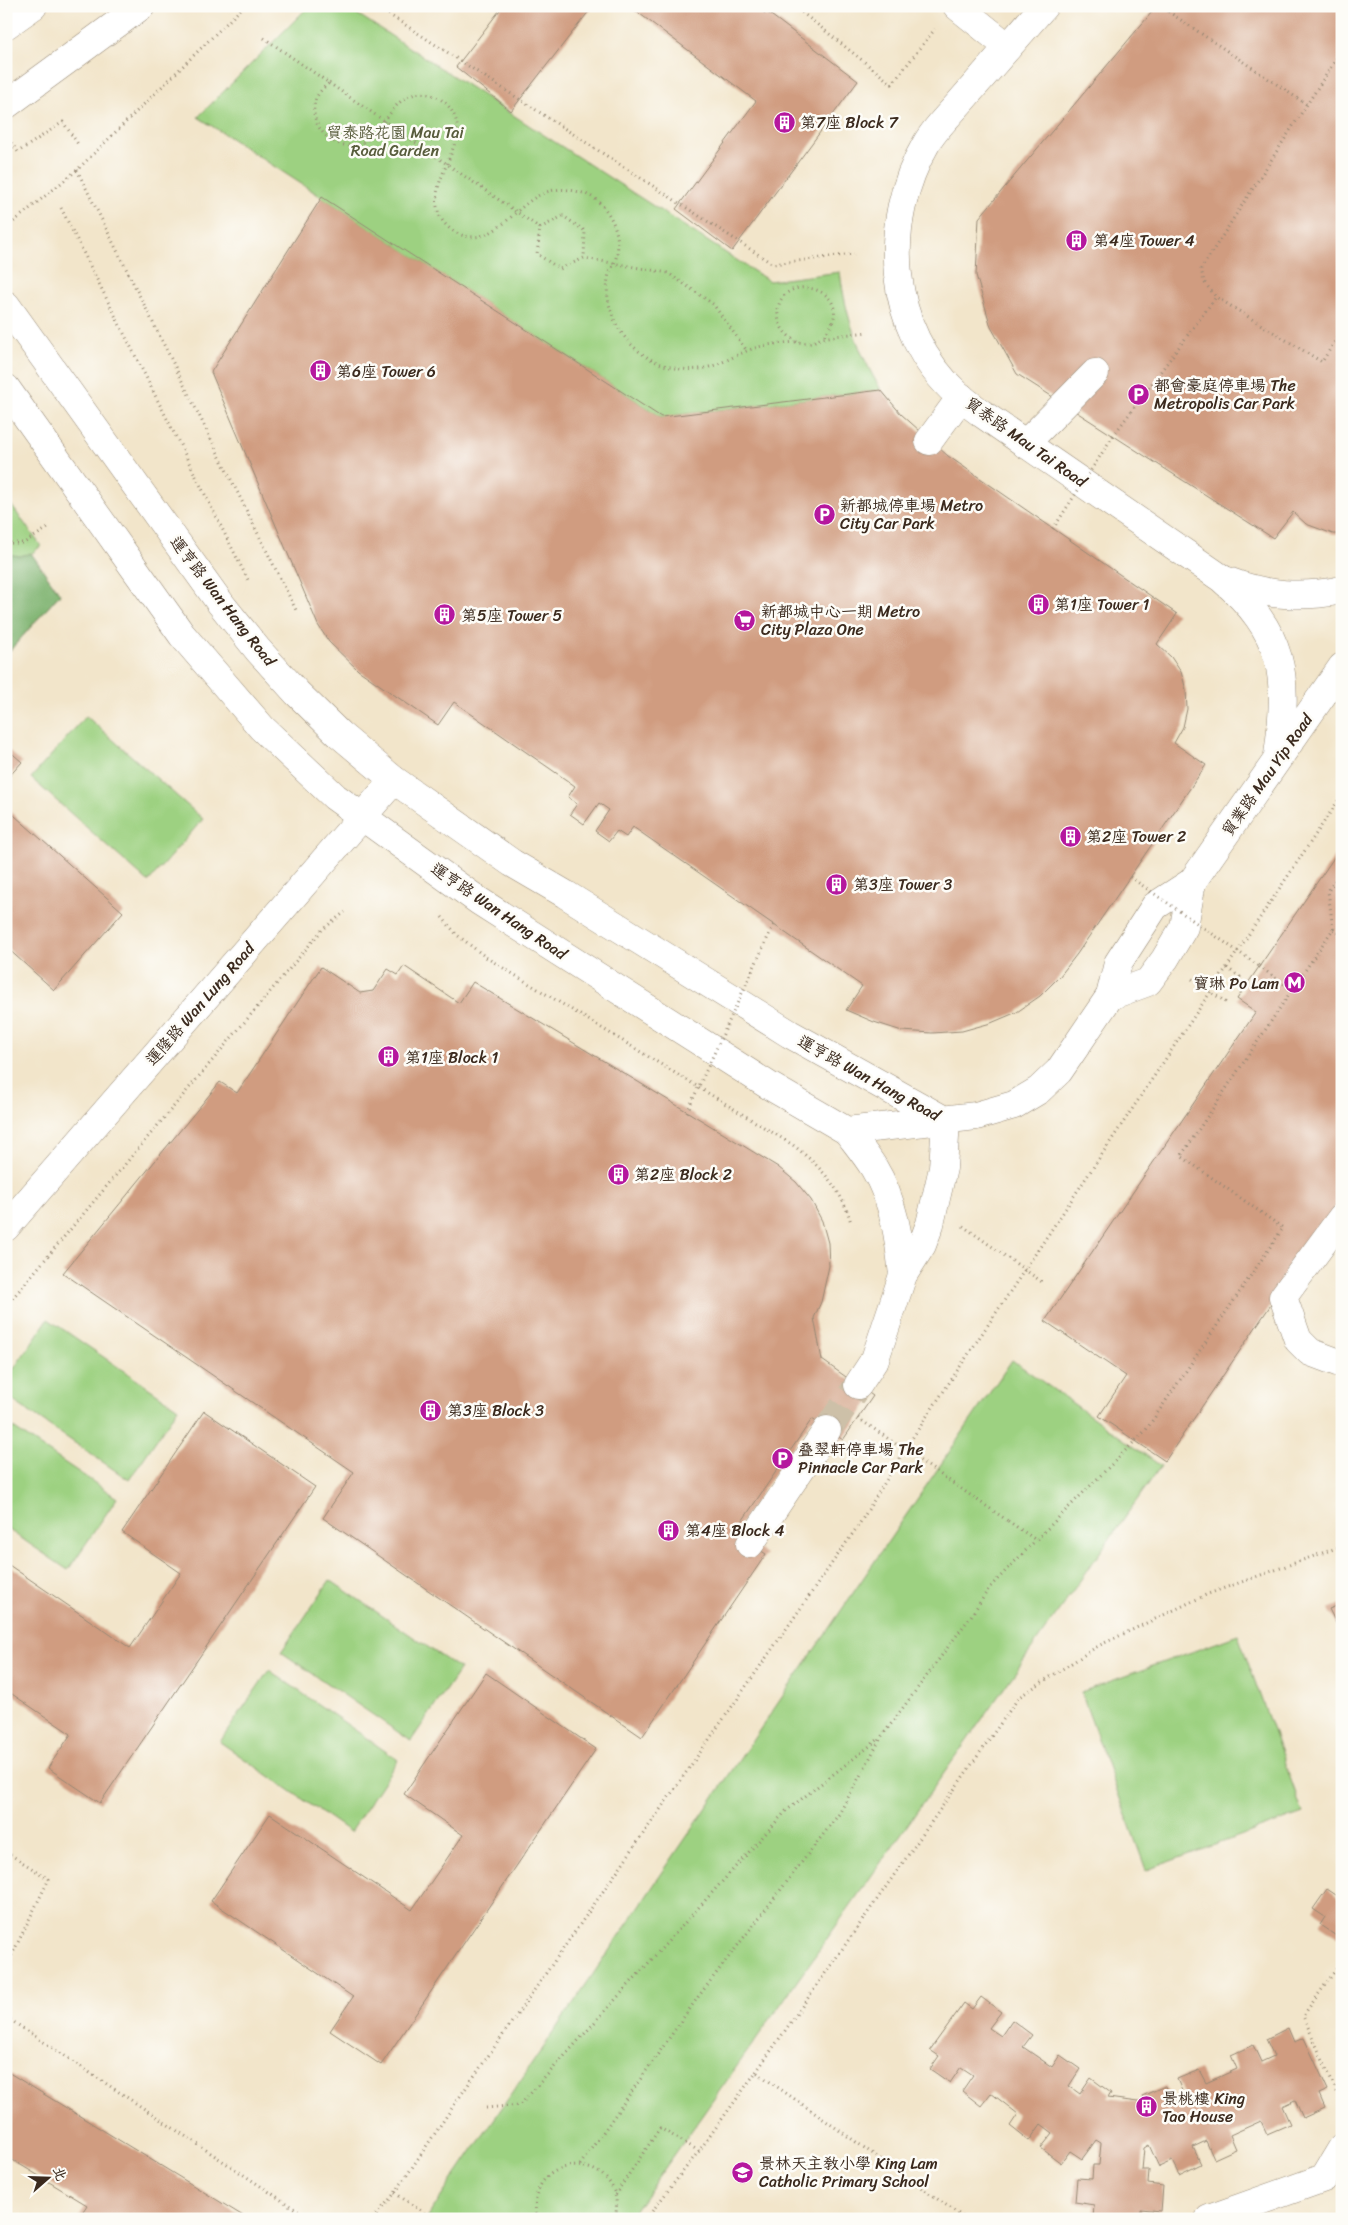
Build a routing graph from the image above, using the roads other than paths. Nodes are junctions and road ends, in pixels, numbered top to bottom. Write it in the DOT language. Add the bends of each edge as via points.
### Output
graph roads {
  1 [pos="33,6"];
  2 [pos="142,6"];
  3 [pos="1044,6"];
  4 [pos="949,14"];
  5 [pos="6,25"];
  6 [pos="1008,47"];
  7 [pos="6,105"];
  8 [pos="6,305"];
  9 [pos="1096,372"];
  10 [pos="6,388"];
  11 [pos="961,397"];
  12 [pos="929,441"];
  13 [pos="1025,444"];
  14 [pos="1221,578"];
  15 [pos="1342,590"];
  16 [pos="1342,667"];
  17 [pos="1277,761"];
  18 [pos="394,780"];
  19 [pos="362,818"];
  20 [pos="1192,882"];
  21 [pos="1110,996"];
  22 [pos="946,1121"];
  23 [pos="846,1131"];
  24 [pos="1342,1217"];
  25 [pos="6,1227"];
  26 [pos="903,1275"];
  27 [pos="1342,1364"];
  28 [pos="858,1385"];
  29 [pos="828,1430"];
  30 [pos="750,1544"];
  31 [pos="1342,2148"];
  32 [pos="1209,2219"];
  1 -- 5 [label="street"];
  2 -- 7 [label="street"];
  3 -- 6 [label="street, 貿泰路 Mau Tai Road"];
  4 -- 6 [label="street"];
  6 -- 11 [label="street, 貿泰路 Mau Tai Road" via="927,142 912,169 896,228 899,288 908,318 928,358"];
  8 -- 18 [label="street, 運亨路 Wan Hang Road" via="221,604 258,650 333,728"];
  9 -- 13 [label="street"];
  10 -- 19 [label="street, 運亨路 Wan Hang Road" via="182,635 215,675 305,770"];
  11 -- 12 [label="street"];
  11 -- 13 [label="street, 貿泰路 Mau Tai Road"];
  13 -- 14 [label="street, 貿泰路 Mau Tai Road"];
  14 -- 15 [label="street, 貿泰路 Mau Tai Road" via="1244,587 1292,596"];
  14 -- 17 [label="street, 貿泰路 Mau Tai Road" via="1260,617 1281,668 1284,704"];
  16 -- 17 [label="street, 貿業路 Mau Yip Road"];
  17 -- 20 [label="street, 貿業路 Mau Yip Road"];
  18 -- 19 [label="street, 運隆路 Wan Lung Road"];
  18 -- 22 [label="street, 運亨路 Wan Hang Road" via="512,863 790,1034"];
  19 -- 23 [label="street, 運亨路 Wan Hang Road" via="479,901 761,1081"];
  19 -- 25 [label="street, 運隆路 Wan Lung Road"];
  20 -- 21 [label="street, 貿業路 Mau Yip Road" via="1155,906 1118,963"];
  20 -- 21 [label="street, 貿業路 Mau Yip Road" via="1184,927 1165,959 1148,982"];
  21 -- 22 [label="street, 貿業路 Mau Yip Road" via="1059,1072 1039,1090 1014,1105"];
  22 -- 23 [label="street, 運亨路 Wan Hang Road"];
  22 -- 26 [label="street" via="943,1168 930,1224 922,1245"];
  23 -- 26 [label="street" via="875,1168 887,1195 897,1226"];
  24 -- 27 [label="street" via="1283,1297 1298,1340 1310,1352"];
  26 -- 28 [label="street" via="875,1359"];
  29 -- 30 [label="street"];
  31 -- 32 [label="street" via="1324,2178"];
}
